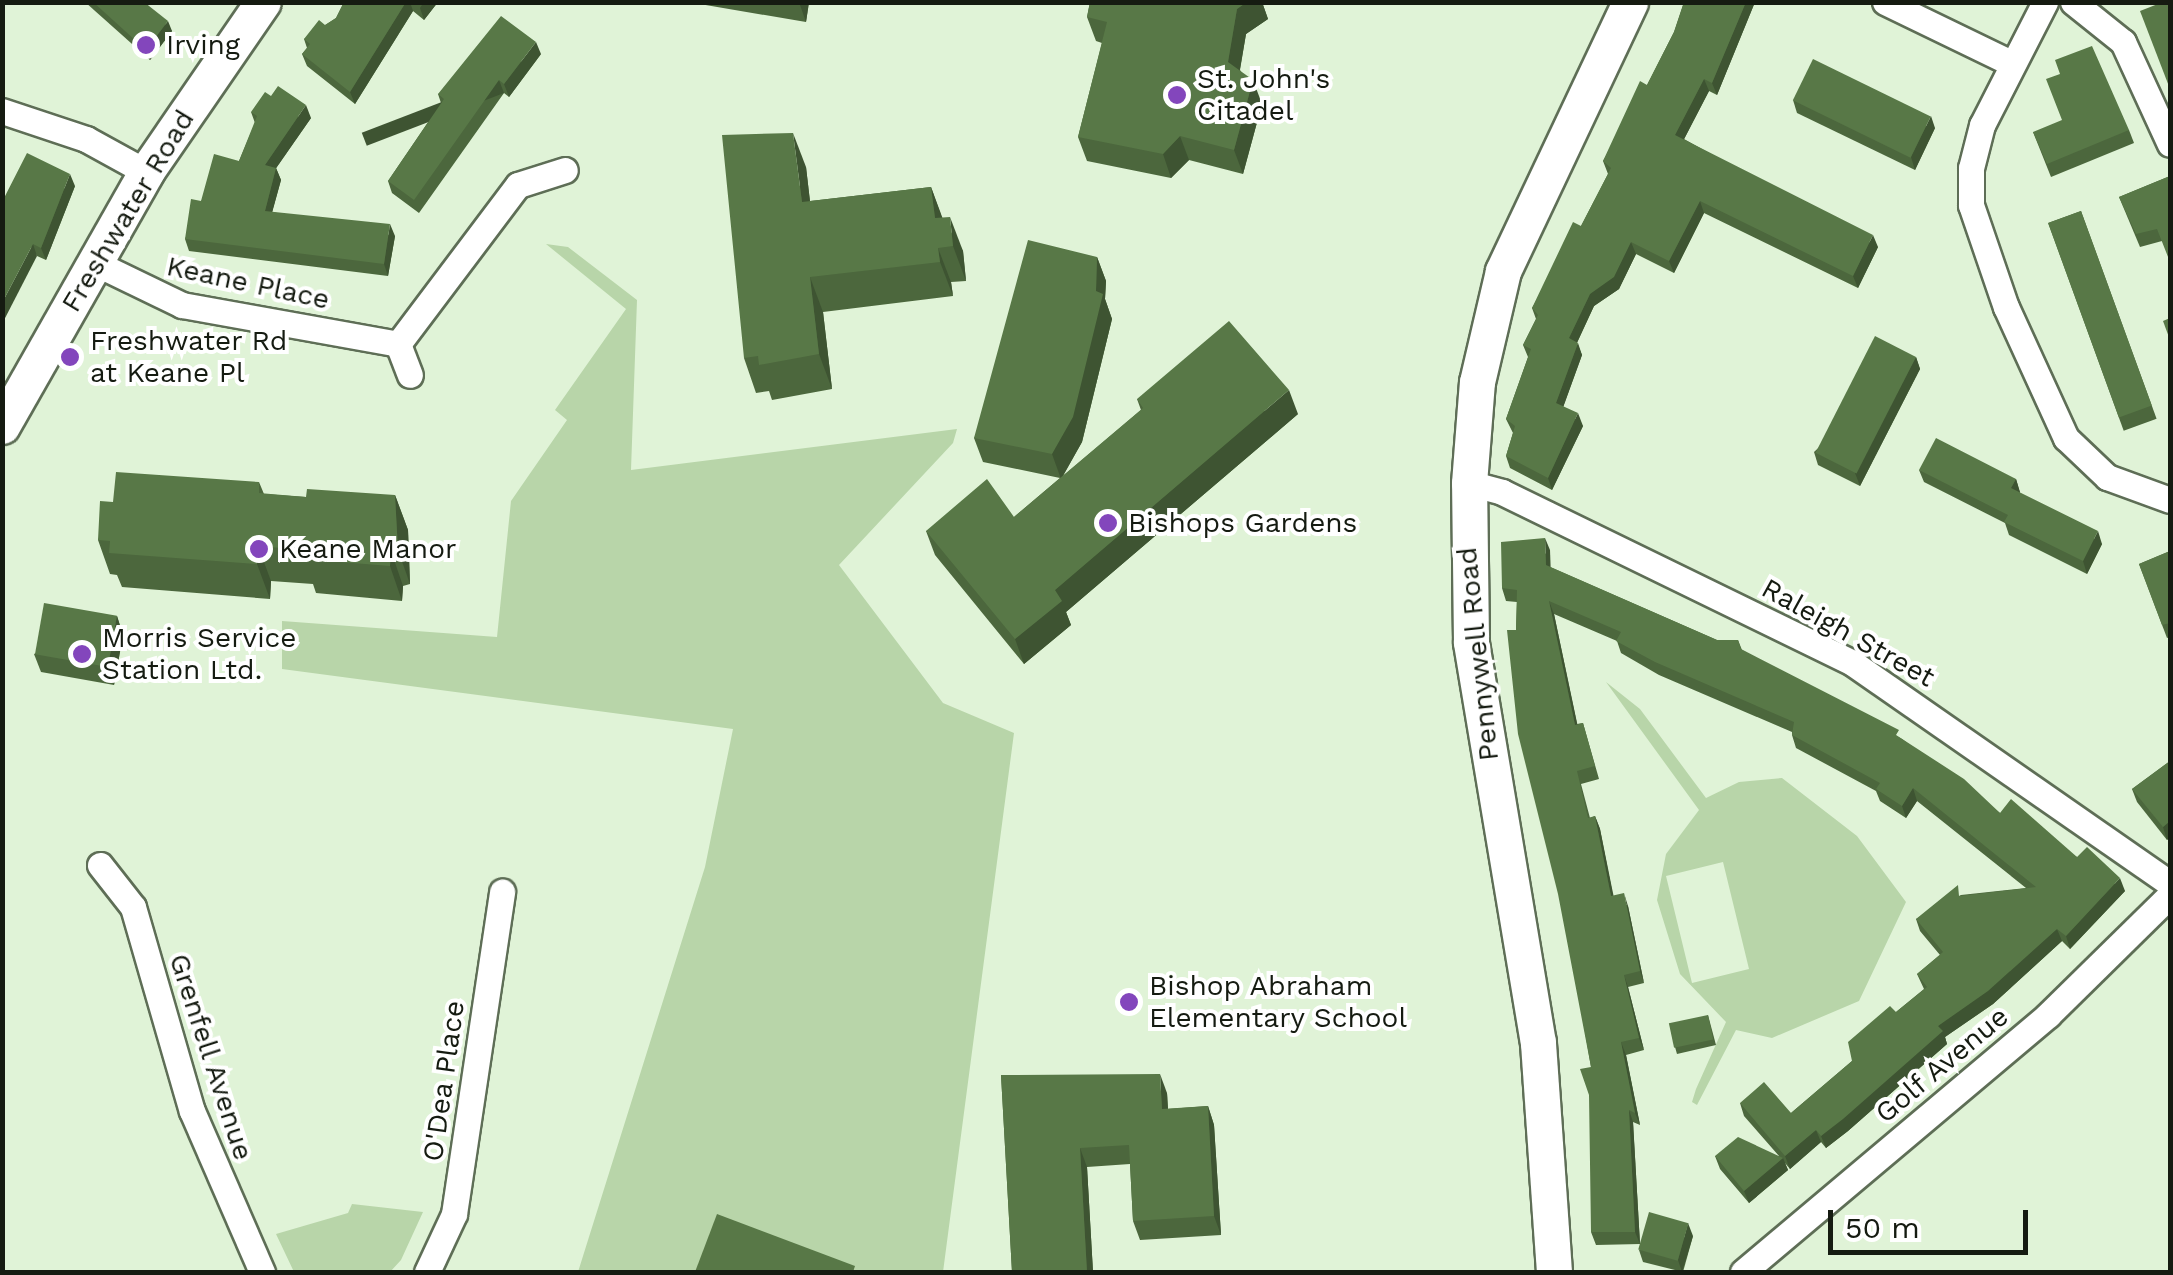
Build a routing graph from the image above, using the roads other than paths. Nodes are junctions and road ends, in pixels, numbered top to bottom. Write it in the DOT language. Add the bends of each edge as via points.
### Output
graph roads {
  1 [pos="263,2"];
  2 [pos="1630,2"];
  3 [pos="1885,2"];
  4 [pos="2045,2"];
  5 [pos="2073,2"];
  6 [pos="2011,63"];
  7 [pos="2,111"];
  8 [pos="2170,144"];
  9 [pos="565,170"];
  10 [pos="146,172"];
  11 [pos="93,262"];
  12 [pos="398,344"];
  13 [pos="410,375"];
  14 [pos="2,426"];
  15 [pos="1469,482"];
  16 [pos="2170,500"];
  17 [pos="100,865"];
  18 [pos="2170,884"];
  19 [pos="502,892"];
  20 [pos="2170,895"];
  21 [pos="262,1272"];
  22 [pos="427,1272"];
  23 [pos="1554,1272"];
  24 [pos="1743,1272"];
  1 -- 10 [label="street, Freshwater Road"];
  2 -- 15 [label="street, Pennywell Road" via="1503,271 1477,382"];
  3 -- 6 [label="street"];
  4 -- 6 [label="street"];
  5 -- 8 [label="street" via="2123,42"];
  6 -- 16 [label="street" via="1971,168 1980,240 2066,438 2107,477"];
  7 -- 10 [label="street" via="86,139"];
  9 -- 12 [label="street" via="518,186"];
  10 -- 11 [label="street, Freshwater Road"];
  11 -- 12 [label="street, Keane Place" via="182,305"];
  11 -- 14 [label="street, Freshwater Road"];
  12 -- 13 [label="street"];
  15 -- 18 [label="street, Raleigh Street" via="1502,492 1854,664"];
  15 -- 23 [label="street, Pennywell Road" via="1471,642 1538,1043"];
  17 -- 21 [label="street, Grenfell Avenue" via="133,907 192,1110"];
  19 -- 22 [label="street, O'Dea Place" via="454,1214"];
  20 -- 24 [label="street, Golf Avenue" via="2048,1014"];
}
